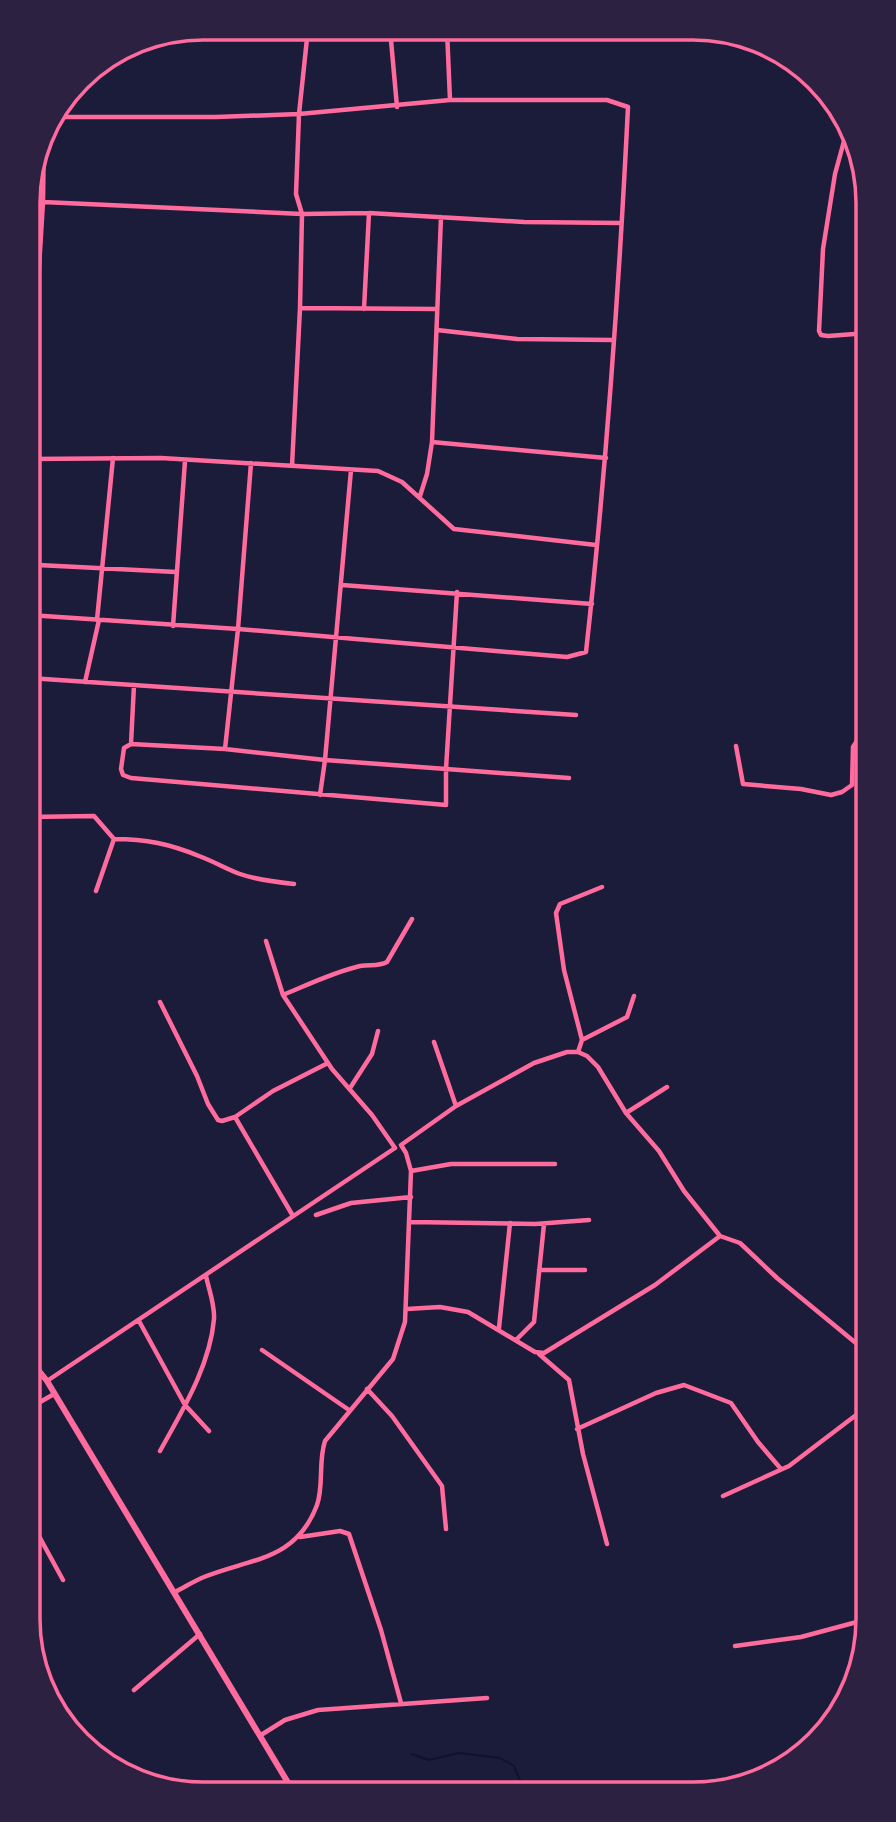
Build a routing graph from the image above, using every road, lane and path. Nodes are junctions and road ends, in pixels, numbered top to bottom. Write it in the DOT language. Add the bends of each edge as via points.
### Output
graph roads {
  1 [pos="447,40"];
  2 [pos="307,41"];
  3 [pos="391,41"];
  4 [pos="450,100"];
  5 [pos="397,107"];
  6 [pos="299,114"];
  7 [pos="65,117"];
  8 [pos="844,142"];
  9 [pos="42,180"];
  10 [pos="42,186"];
  11 [pos="43,202"];
  12 [pos="369,213"];
  13 [pos="302,214"];
  14 [pos="442,217"];
  15 [pos="621,223"];
  16 [pos="41,235"];
  17 [pos="300,309"];
  18 [pos="364,309"];
  19 [pos="437,309"];
  20 [pos="437,330"];
  21 [pos="856,334"];
  22 [pos="613,340"];
  23 [pos="432,442"];
  24 [pos="41,458"];
  25 [pos="113,458"];
  26 [pos="606,458"];
  27 [pos="185,461"];
  28 [pos="251,463"];
  29 [pos="292,466"];
  30 [pos="351,470"];
  31 [pos="420,496"];
  32 [pos="596,545"];
  33 [pos="41,565"];
  34 [pos="101,569"];
  35 [pos="176,572"];
  36 [pos="342,585"];
  37 [pos="457,592"];
  38 [pos="592,604"];
  39 [pos="41,615"];
  40 [pos="98,620"];
  41 [pos="173,626"];
  42 [pos="238,629"];
  43 [pos="337,639"];
  44 [pos="454,647"];
  45 [pos="41,679"];
  46 [pos="85,682"];
  47 [pos="134,685"];
  48 [pos="231,692"];
  49 [pos="331,699"];
  50 [pos="450,706"];
  51 [pos="576,715"];
  52 [pos="856,743"];
  53 [pos="131,744"];
  54 [pos="736,746"];
  55 [pos="226,750"];
  56 [pos="325,760"];
  57 [pos="446,769"];
  58 [pos="569,778"];
  59 [pos="320,795"];
  60 [pos="41,817"];
  61 [pos="114,839"];
  62 [pos="293,884"];
  63 [pos="602,887"];
  64 [pos="96,891"];
  65 [pos="412,919"];
  66 [pos="266,941"];
  67 [pos="283,995"];
  68 [pos="634,996"];
  69 [pos="160,1002"];
  70 [pos="378,1031"];
  71 [pos="582,1040"];
  72 [pos="434,1042"];
  73 [pos="578,1052"];
  74 [pos="328,1063"];
  75 [pos="667,1087"];
  76 [pos="350,1088"];
  77 [pos="456,1106"];
  78 [pos="626,1113"];
  79 [pos="235,1117"];
  80 [pos="401,1145"];
  81 [pos="395,1148"];
  82 [pos="555,1164"];
  83 [pos="411,1171"];
  84 [pos="411,1196"];
  85 [pos="316,1215"];
  86 [pos="293,1216"];
  87 [pos="589,1220"];
  88 [pos="411,1222"];
  89 [pos="510,1223"];
  90 [pos="544,1224"];
  91 [pos="720,1236"];
  92 [pos="540,1270"];
  93 [pos="585,1270"];
  94 [pos="206,1276"];
  95 [pos="407,1309"];
  96 [pos="139,1321"];
  97 [pos="499,1328"];
  98 [pos="516,1340"];
  99 [pos="855,1343"];
  100 [pos="262,1350"];
  101 [pos="538,1354"];
  102 [pos="40,1372"];
  103 [pos="47,1381"];
  104 [pos="367,1390"];
  105 [pos="54,1394"];
  106 [pos="40,1402"];
  107 [pos="185,1405"];
  108 [pos="349,1410"];
  109 [pos="855,1415"];
  110 [pos="578,1429"];
  111 [pos="209,1432"];
  112 [pos="160,1451"];
  113 [pos="781,1469"];
  114 [pos="723,1496"];
  115 [pos="446,1528"];
  116 [pos="299,1537"];
  117 [pos="40,1538"];
  118 [pos="607,1544"];
  119 [pos="63,1580"];
  120 [pos="175,1592"];
  121 [pos="855,1624"];
  122 [pos="200,1633"];
  123 [pos="735,1646"];
  124 [pos="134,1690"];
  125 [pos="487,1698"];
  126 [pos="401,1703"];
  127 [pos="261,1735"];
  128 [pos="288,1782"];
  1 -- 4 [label="street"];
  2 -- 6 [label="street"];
  3 -- 5 [label="street"];
  4 -- 5 [label="street"];
  4 -- 15 [label="street" via="607,100 628,107"];
  5 -- 6 [label="street"];
  6 -- 7 [label="street"];
  6 -- 13 [label="street" via="296,194"];
  8 -- 21 [label="street" via="823,249 819,331 828,336"];
  9 -- 10 [label="street"];
  10 -- 11 [label="street"];
  11 -- 13 [label="street"];
  11 -- 16 [label="street"];
  12 -- 13 [label="street"];
  12 -- 14 [label="street"];
  12 -- 18 [label="street"];
  13 -- 17 [label="street"];
  14 -- 15 [label="street"];
  14 -- 19 [label="street"];
  15 -- 22 [label="street"];
  17 -- 18 [label="street"];
  17 -- 29 [label="street"];
  18 -- 19 [label="street"];
  19 -- 20 [label="street"];
  20 -- 22 [label="street" via="517,339"];
  20 -- 23 [label="street"];
  22 -- 26 [label="street"];
  23 -- 26 [label="street"];
  23 -- 31 [label="street"];
  24 -- 25 [label="street"];
  25 -- 27 [label="street"];
  25 -- 34 [label="street"];
  26 -- 32 [label="street"];
  27 -- 28 [label="street"];
  27 -- 35 [label="street"];
  28 -- 29 [label="street"];
  28 -- 42 [label="street"];
  29 -- 30 [label="street"];
  30 -- 31 [label="street" via="378,471"];
  30 -- 36 [label="street"];
  31 -- 32 [label="street" via="454,529"];
  32 -- 38 [label="street"];
  33 -- 34 [label="street"];
  34 -- 35 [label="street"];
  34 -- 40 [label="street"];
  35 -- 41 [label="street"];
  36 -- 37 [label="street"];
  36 -- 43 [label="street"];
  37 -- 38 [label="street"];
  37 -- 44 [label="street"];
  38 -- 44 [label="street" via="586,652 567,657"];
  39 -- 40 [label="street"];
  40 -- 41 [label="street"];
  40 -- 46 [label="street"];
  41 -- 42 [label="street"];
  42 -- 43 [label="street"];
  42 -- 48 [label="street"];
  43 -- 44 [label="street"];
  43 -- 49 [label="street"];
  44 -- 50 [label="street"];
  45 -- 46 [label="street"];
  46 -- 47 [label="street"];
  47 -- 48 [label="street"];
  47 -- 53 [label="street"];
  48 -- 49 [label="street"];
  48 -- 55 [label="street"];
  49 -- 50 [label="street"];
  49 -- 56 [label="street"];
  50 -- 51 [label="street"];
  50 -- 57 [label="street"];
  52 -- 54 [label="street" via="852,785 831,795 743,784"];
  53 -- 55 [label="street"];
  53 -- 59 [label="street" via="124,748 121,769 131,778"];
  55 -- 56 [label="street"];
  56 -- 57 [label="street"];
  56 -- 59 [label="street"];
  57 -- 58 [label="street"];
  57 -- 59 [label="street" via="446,805"];
  60 -- 61 [label="street" via="94,816"];
  61 -- 62 [label="street" via="145,839 238,874"];
  61 -- 64 [label="street"];
  63 -- 71 [label="street" via="559,904 556,913 564,970"];
  65 -- 67 [label="street" via="383,965 361,966"];
  66 -- 67 [label="street"];
  67 -- 74 [label="street"];
  68 -- 71 [label="street" via="627,1017"];
  69 -- 79 [label="street" via="215,1118"];
  70 -- 76 [label="street" via="372,1054"];
  71 -- 73 [label="street"];
  72 -- 77 [label="street"];
  73 -- 77 [label="street" via="534,1063"];
  73 -- 78 [label="street" via="598,1067"];
  74 -- 76 [label="street"];
  74 -- 79 [label="street" via="272,1091"];
  75 -- 78 [label="street"];
  76 -- 81 [label="street"];
  77 -- 80 [label="street"];
  78 -- 91 [label="street"];
  79 -- 86 [label="street"];
  80 -- 81 [label="street"];
  80 -- 83 [label="street"];
  81 -- 86 [label="street"];
  82 -- 83 [label="street" via="462,1164"];
  83 -- 84 [label="street"];
  84 -- 85 [label="street" via="351,1203"];
  84 -- 88 [label="street"];
  86 -- 94 [label="street"];
  87 -- 90 [label="street"];
  88 -- 89 [label="street"];
  88 -- 95 [label="street"];
  89 -- 90 [label="street"];
  89 -- 97 [label="street"];
  90 -- 92 [label="street"];
  91 -- 99 [label="street" via="740,1243"];
  91 -- 101 [label="street" via="655,1284"];
  92 -- 93 [label="street"];
  92 -- 98 [label="street" via="534,1322"];
  94 -- 96 [label="street"];
  94 -- 107 [label="street" via="215,1318 206,1357"];
  95 -- 97 [label="street" via="456,1309"];
  95 -- 104 [label="street" via="393,1359"];
  96 -- 103 [label="street"];
  96 -- 107 [label="street"];
  97 -- 98 [label="street"];
  98 -- 101 [label="street"];
  100 -- 108 [label="street"];
  101 -- 110 [label="street" via="569,1380"];
  102 -- 103 [label="main road"];
  103 -- 105 [label="main road"];
  104 -- 108 [label="street"];
  104 -- 115 [label="street" via="392,1416 442,1486"];
  105 -- 106 [label="street"];
  105 -- 120 [label="main road"];
  107 -- 111 [label="street"];
  107 -- 112 [label="street"];
  108 -- 116 [label="street" via="325,1441 319,1499"];
  109 -- 113 [label="street"];
  110 -- 113 [label="street" via="684,1385 731,1404"];
  110 -- 118 [label="street"];
  113 -- 114 [label="street"];
  116 -- 120 [label="street" via="280,1553 203,1577"];
  116 -- 126 [label="street" via="340,1531 349,1534"];
  117 -- 119 [label="street"];
  120 -- 122 [label="main road"];
  121 -- 123 [label="street"];
  122 -- 124 [label="street"];
  122 -- 127 [label="main road"];
  125 -- 126 [label="street"];
  126 -- 127 [label="street" via="306,1712"];
  127 -- 128 [label="main road"];
}
